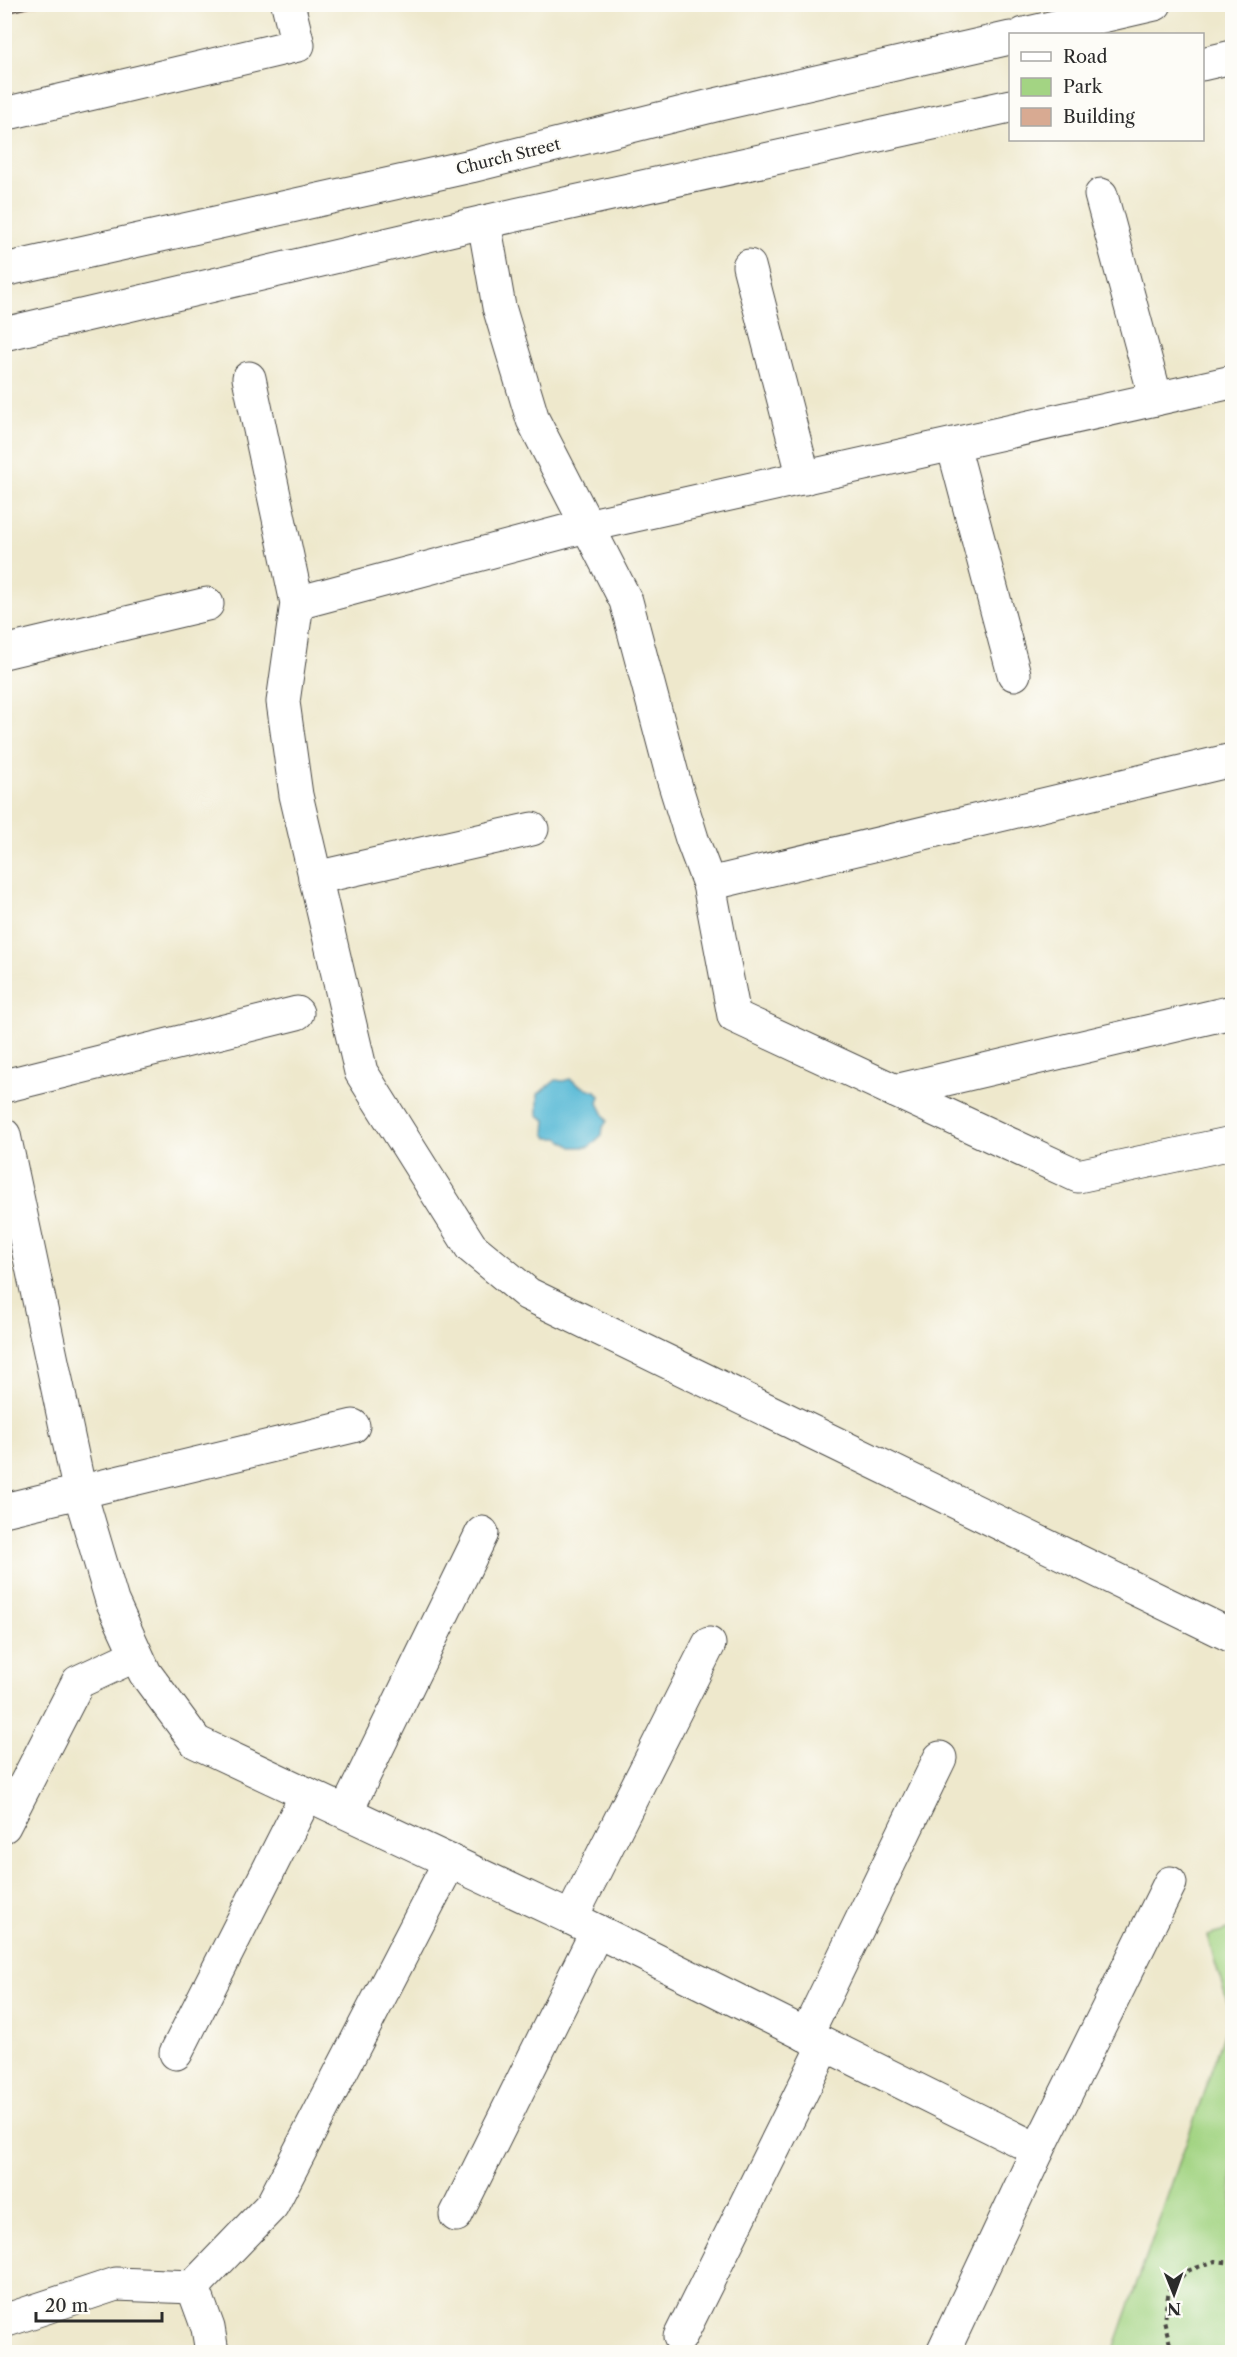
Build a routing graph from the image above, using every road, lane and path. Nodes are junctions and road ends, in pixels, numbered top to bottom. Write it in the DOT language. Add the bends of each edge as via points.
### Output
graph roads {
  1 [pos="288,4"];
  2 [pos="1155,4"];
  3 [pos="1028,33"];
  4 [pos="1009,38"];
  5 [pos="1233,57"];
  6 [pos="1204,64"];
  7 [pos="1009,106"];
  8 [pos="4,114"];
  9 [pos="1101,195"];
  10 [pos="484,222"];
  11 [pos="749,266"];
  12 [pos="4,270"];
  13 [pos="4,334"];
  14 [pos="249,378"];
  15 [pos="1233,382"];
  16 [pos="1156,399"];
  17 [pos="952,445"];
  18 [pos="804,478"];
  19 [pos="586,526"];
  20 [pos="297,603"];
  21 [pos="207,604"];
  22 [pos="4,652"];
  23 [pos="1014,674"];
  24 [pos="1233,760"];
  25 [pos="532,829"];
  26 [pos="315,878"];
  27 [pos="710,884"];
  28 [pos="1233,1012"];
  29 [pos="297,1013"];
  30 [pos="4,1086"];
  31 [pos="895,1091"];
  32 [pos="4,1135"];
  33 [pos="1233,1143"];
  34 [pos="353,1426"];
  35 [pos="80,1493"];
  36 [pos="4,1510"];
  37 [pos="482,1533"];
  38 [pos="1233,1636"];
  39 [pos="709,1644"];
  40 [pos="136,1655"];
  41 [pos="940,1758"];
  42 [pos="307,1794"];
  43 [pos="346,1812"];
  44 [pos="4,1826"];
  45 [pos="450,1861"];
  46 [pos="1170,1883"];
  47 [pos="584,1925"];
  48 [pos="815,2040"];
  49 [pos="176,2053"];
  50 [pos="1038,2150"];
  51 [pos="456,2216"];
  52 [pos="1233,2263"];
  53 [pos="193,2287"];
  54 [pos="4,2321"];
  55 [pos="680,2337"];
  56 [pos="212,2352"];
  57 [pos="943,2352"];
  58 [pos="1172,2352"];
  1 -- 8 [label="main road" via="298,45"];
  2 -- 3 [label="main road"];
  4 -- 12 [label="main road, Church Street" via="715,105 471,166"];
  5 -- 6 [label="main road"];
  7 -- 10 [label="main road"];
  9 -- 16 [label="main road"];
  10 -- 13 [label="main road"];
  10 -- 19 [label="main road" via="499,307 533,420"];
  11 -- 18 [label="main road"];
  14 -- 20 [label="main road"];
  15 -- 16 [label="main road"];
  16 -- 17 [label="main road"];
  17 -- 18 [label="main road"];
  17 -- 23 [label="main road"];
  18 -- 19 [label="main road"];
  19 -- 20 [label="main road"];
  19 -- 27 [label="main road" via="626,601 676,788"];
  20 -- 26 [label="main road" via="284,702 296,795"];
  21 -- 22 [label="main road"];
  24 -- 27 [label="main road"];
  25 -- 26 [label="main road"];
  26 -- 38 [label="main road" via="361,1072 471,1247 528,1294"];
  27 -- 31 [label="main road" via="734,1016"];
  28 -- 31 [label="main road"];
  29 -- 30 [label="main road"];
  31 -- 33 [label="main road" via="1078,1176"];
  32 -- 35 [label="main road"];
  34 -- 35 [label="main road"];
  35 -- 36 [label="main road"];
  35 -- 40 [label="main road" via="112,1601"];
  37 -- 43 [label="main road"];
  39 -- 47 [label="main road"];
  40 -- 42 [label="main road" via="144,1673 196,1742"];
  40 -- 44 [label="main road" via="78,1682"];
  41 -- 48 [label="main road"];
  42 -- 43 [label="main road"];
  42 -- 49 [label="main road"];
  43 -- 45 [label="main road"];
  45 -- 47 [label="main road"];
  45 -- 53 [label="main road" via="272,2205"];
  46 -- 50 [label="main road"];
  47 -- 48 [label="main road"];
  47 -- 51 [label="main road"];
  48 -- 50 [label="main road"];
  48 -- 55 [label="main road"];
  50 -- 57 [label="main road"];
  52 -- 58 [label="path" via="1215,2261 1187,2271 1169,2290 1164,2320"];
  53 -- 54 [label="main road" via="116,2284"];
  53 -- 56 [label="main road"];
}
